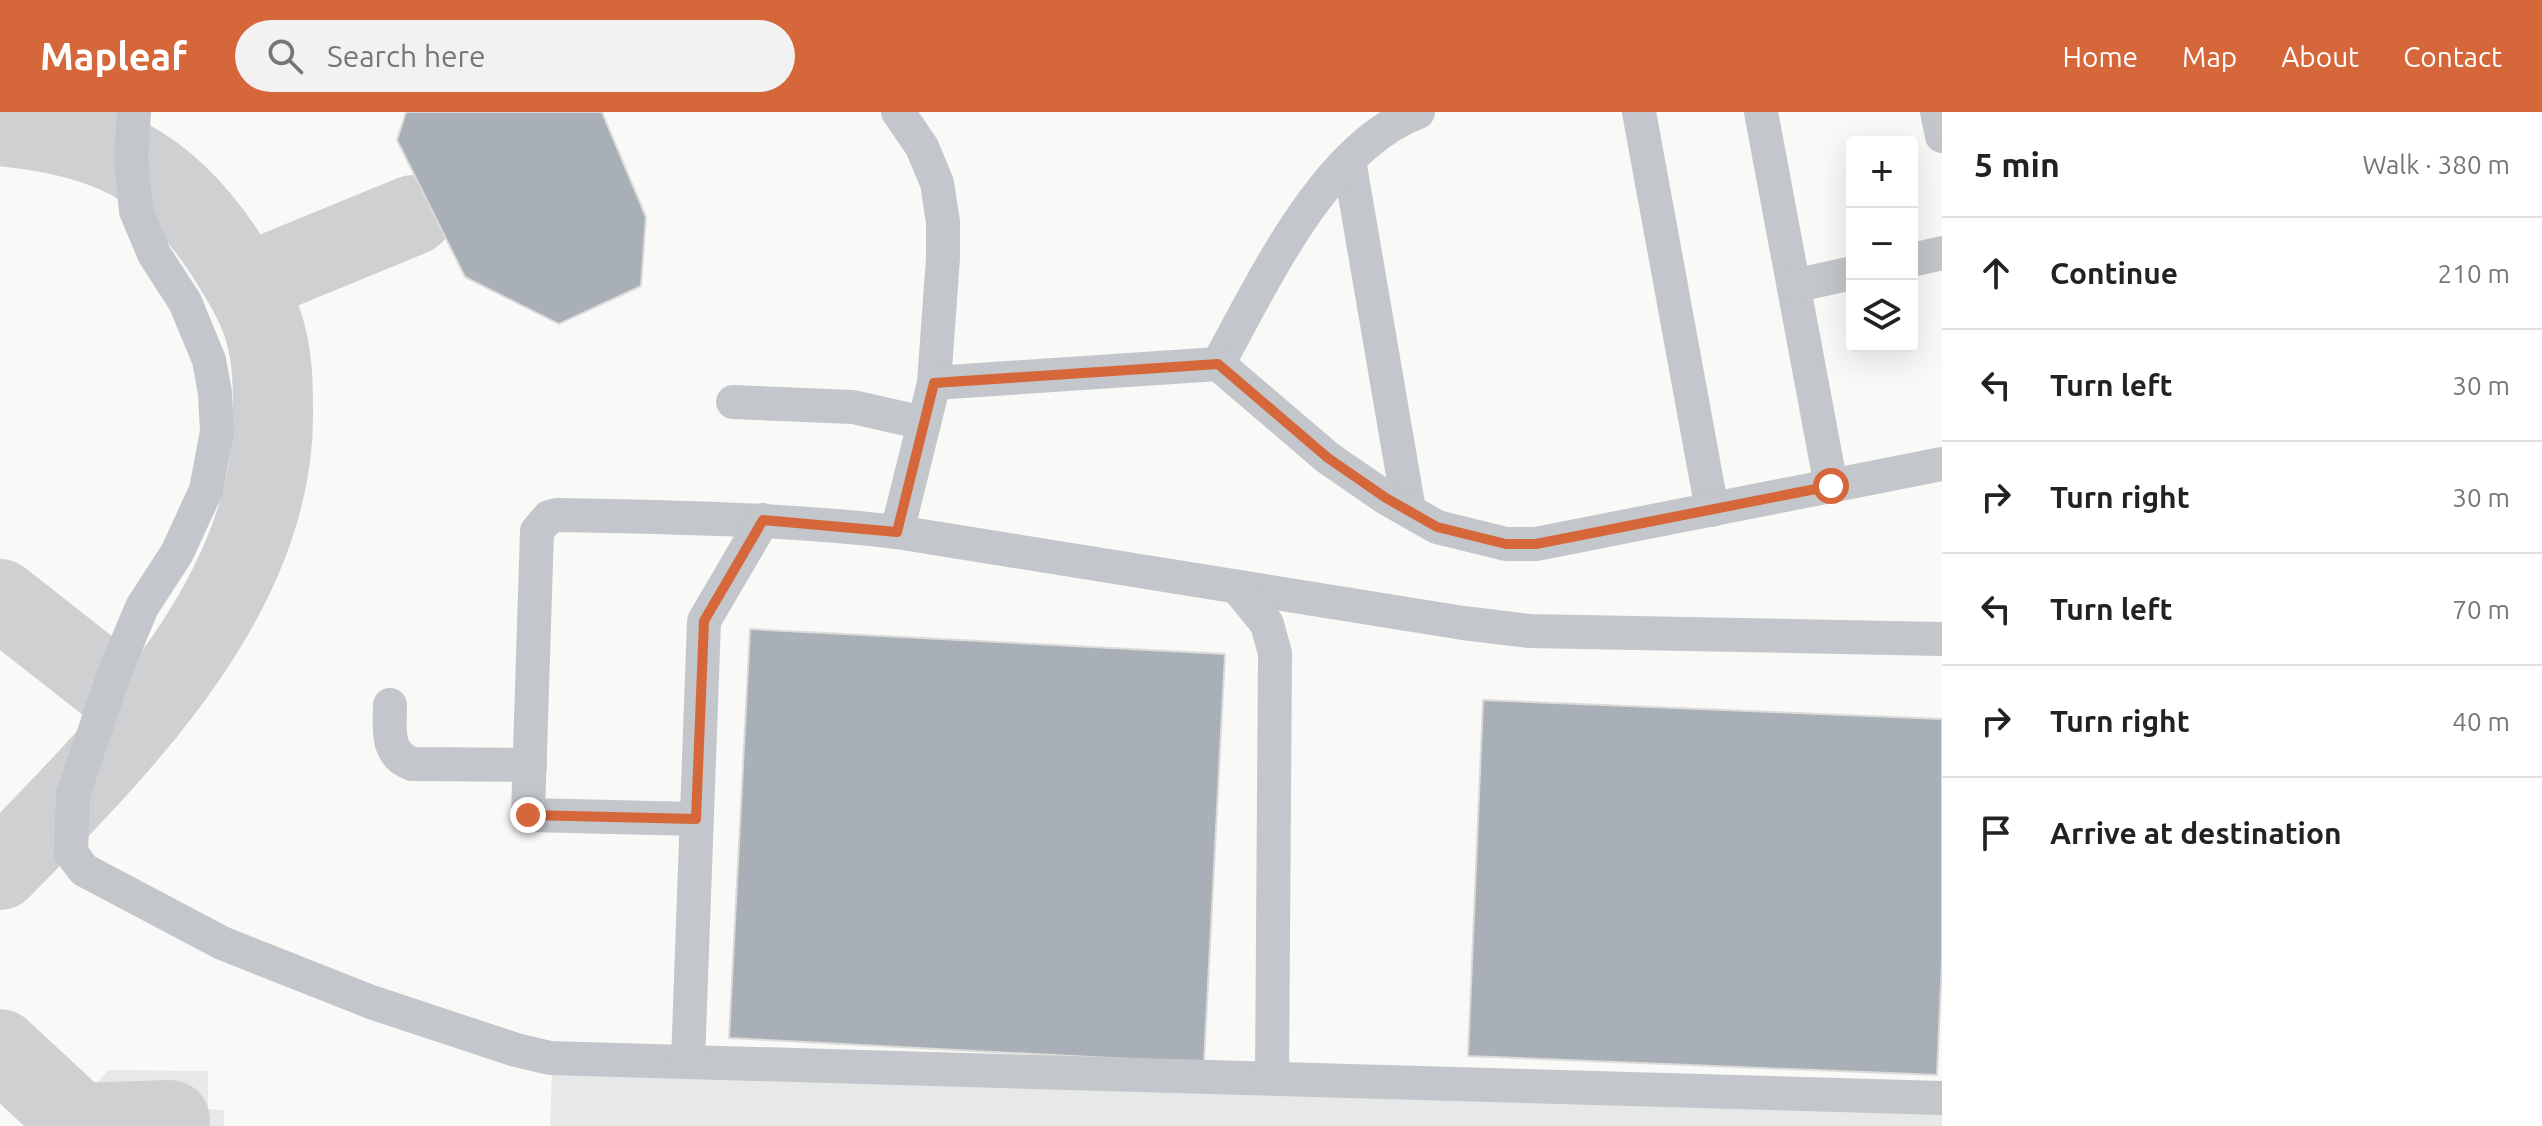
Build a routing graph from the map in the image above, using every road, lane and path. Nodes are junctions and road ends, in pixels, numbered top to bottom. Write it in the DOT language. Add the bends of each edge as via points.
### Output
graph roads {
  1 [pos="134,112"];
  2 [pos="898,112"];
  3 [pos="1418,112"];
  4 [pos="1639,112"];
  5 [pos="1761,112"];
  6 [pos="1937,112"];
  7 [pos="1942,136"];
  8 [pos="1349,160"];
  9 [pos="1942,253"];
  10 [pos="1918,259"];
  11 [pos="1846,274"];
  12 [pos="1794,286"];
  13 [pos="1218,364"];
  14 [pos="934,383"];
  15 [pos="733,402"];
  16 [pos="924,423"];
  17 [pos="1942,464"];
  18 [pos="1831,486"];
  19 [pos="1409,510"];
  20 [pos="1712,510"];
  21 [pos="763,520"];
  22 [pos="897,532"];
  23 [pos="1237,587"];
  24 [pos="1942,639"];
  25 [pos="390,705"];
  26 [pos="530,765"];
  27 [pos="696,819"];
  28 [pos="688,1061"];
  29 [pos="1272,1078"];
  30 [pos="1942,1098"];
  1 -- 28 [label="lane" via="136,211 209,360 217,432 206,490 177,553 142,607 114,674 73,795 71,853 84,870 222,943 371,1002 550,1058"];
  2 -- 14 [label="lane" via="922,147 937,183 943,222"];
  3 -- 8 [label="lane" via="1399,119"];
  4 -- 20 [label="lane"];
  5 -- 12 [label="lane"];
  6 -- 7 [label="lane"];
  8 -- 13 [label="lane" via="1274,261"];
  8 -- 19 [label="lane"];
  9 -- 10 [label="lane"];
  11 -- 12 [label="lane"];
  12 -- 18 [label="lane"];
  13 -- 14 [label="lane"];
  13 -- 19 [label="lane" via="1328,458"];
  14 -- 16 [label="lane"];
  15 -- 16 [label="lane" via="853,407"];
  16 -- 22 [label="lane"];
  17 -- 18 [label="lane"];
  18 -- 20 [label="lane"];
  19 -- 20 [label="lane" via="1437,527 1470,536 1536,544"];
  21 -- 22 [label="lane"];
  21 -- 26 [label="lane" via="557,515 543,522 535,547"];
  21 -- 27 [label="lane" via="704,621"];
  22 -- 23 [label="lane"];
  23 -- 24 [label="lane" via="1529,631"];
  23 -- 29 [label="lane" via="1267,624 1275,653"];
  25 -- 26 [label="lane" via="390,742 402,760"];
  26 -- 27 [label="lane" via="528,815"];
  27 -- 28 [label="lane"];
  28 -- 29 [label="lane"];
  29 -- 30 [label="lane"];
}
